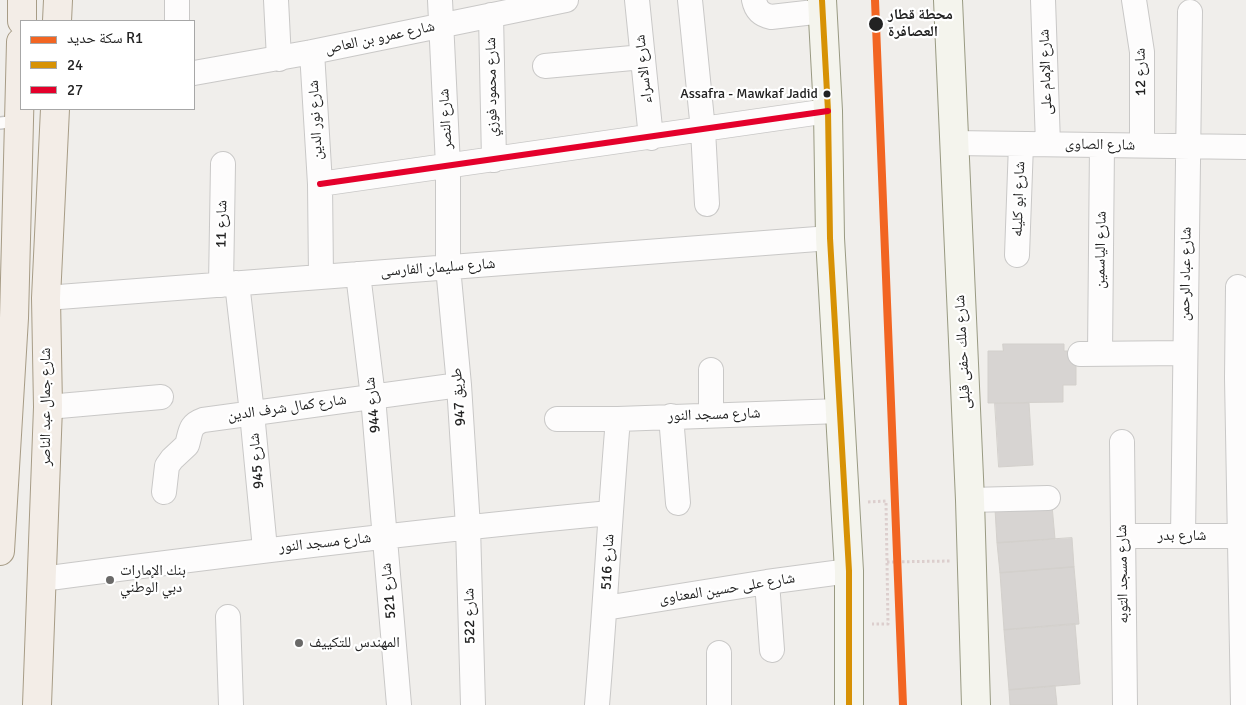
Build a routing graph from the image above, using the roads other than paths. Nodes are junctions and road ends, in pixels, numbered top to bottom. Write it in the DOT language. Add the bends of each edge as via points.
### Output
graph roads {
  1 [pos="22,0"];
  2 [pos="58,0"];
  3 [pos="177,0"];
  4 [pos="276,0"];
  5 [pos="440,0"];
  6 [pos="566,0"];
  7 [pos="637,0"];
  8 [pos="690,0"];
  9 [pos="754,0"];
  10 [pos="948,0"];
  11 [pos="1043,0"];
  12 [pos="1134,0"];
  13 [pos="823,6"];
  14 [pos="1190,12"];
  15 [pos="491,15"];
  16 [pos="22,20"];
  17 [pos="57,20"];
  18 [pos="177,20"];
  19 [pos="441,25"];
  20 [pos="20,49"];
  21 [pos="312,52"];
  22 [pos="643,57"];
  23 [pos="279,58"];
  24 [pos="545,66"];
  25 [pos="195,73"];
  26 [pos="55,110"];
  27 [pos="828,111"];
  28 [pos="10,122"];
  29 [pos="703,130"];
  30 [pos="651,138"];
  31 [pos="953,143"];
  32 [pos="1021,144"];
  33 [pos="1048,144"];
  34 [pos="1102,145"];
  35 [pos="1142,145"];
  36 [pos="1188,146"];
  37 [pos="1246,147"];
  38 [pos="494,160"];
  39 [pos="223,164"];
  40 [pos="448,166"];
  41 [pos="320,184"];
  42 [pos="707,204"];
  43 [pos="830,238"];
  44 [pos="1017,255"];
  45 [pos="448,267"];
  46 [pos="358,274"];
  47 [pos="321,277"];
  48 [pos="229,284"];
  49 [pos="1238,287"];
  50 [pos="46,298"];
  51 [pos="7,320"];
  52 [pos="1185,353"];
  53 [pos="711,370"];
  54 [pos="1242,378"];
  55 [pos="459,385"];
  56 [pos="161,397"];
  57 [pos="372,397"];
  58 [pos="48,406"];
  59 [pos="840,411"];
  60 [pos="252,413"];
  61 [pos="711,415"];
  62 [pos="671,416"];
  63 [pos="557,419"];
  64 [pos="618,419"];
  65 [pos="1122,442"];
  66 [pos="164,492"];
  67 [pos="1048,498"];
  68 [pos="970,500"];
  69 [pos="678,502"];
  70 [pos="610,513"];
  71 [pos="468,527"];
  72 [pos="385,536"];
  73 [pos="1123,536"];
  74 [pos="1183,536"];
  75 [pos="1242,543"];
  76 [pos="265,550"];
  77 [pos="0,551"];
  78 [pos="849,571"];
  79 [pos="42,579"];
  80 [pos="768,582"];
  81 [pos="606,608"];
  82 [pos="228,617"];
  83 [pos="772,650"];
  84 [pos="719,653"];
  85 [pos="1244,679"];
  86 [pos="37,705"];
  87 [pos="231,705"];
  88 [pos="398,705"];
  89 [pos="472,705"];
  90 [pos="597,705"];
  91 [pos="719,705"];
  92 [pos="850,705"];
  93 [pos="976,705"];
  94 [pos="1125,705"];
  95 [pos="1243,705"];
  1 -- 16 [label="main road"];
  2 -- 17 [label="main road"];
  3 -- 18 [label="street"];
  4 -- 23 [label="street"];
  5 -- 19 [label="street, شارع النصر"];
  6 -- 15 [label="street, شارع عمرو بن العاص"];
  7 -- 22 [label="street, شارع الاسراء"];
  8 -- 29 [label="street"];
  9 -- 13 [label="street" via="757,10 771,17"];
  10 -- 31 [label="street, شارع ملك حفنى قبلى"];
  11 -- 33 [label="street, شارع الإمام على"];
  12 -- 35 [label="street, شارع 12" via="1142,52"];
  13 -- 27 [label="street"];
  14 -- 36 [label="street, شارع عباد الرحمن"];
  15 -- 19 [label="street, شارع عمرو بن العاص"];
  15 -- 38 [label="street, شارع محمود فوزي"];
  19 -- 21 [label="street, شارع عمرو بن العاص"];
  19 -- 40 [label="street, شارع النصر"];
  20 -- 28 [label="main road"];
  21 -- 23 [label="street, شارع عمرو بن العاص"];
  21 -- 41 [label="street, شارع نور الدين"];
  22 -- 24 [label="street"];
  22 -- 30 [label="street, شارع الاسراء"];
  23 -- 25 [label="street, شارع عمرو بن العاص"];
  26 -- 50 [label="main road, شارع جمال عبد الناصر"];
  27 -- 29 [label="street"];
  27 -- 43 [label="street"];
  28 -- 51 [label="main road"];
  29 -- 30 [label="street"];
  29 -- 42 [label="street"];
  30 -- 38 [label="street"];
  31 -- 32 [label="street, شارع الصاوى"];
  31 -- 68 [label="street, شارع ملك حفنى قبلى"];
  32 -- 33 [label="street, شارع الصاوى"];
  32 -- 44 [label="street, شارع ابو كليله"];
  33 -- 34 [label="street, شارع الصاوى"];
  34 -- 35 [label="street, شارع الصاوى"];
  34 -- 52 [label="street, شارع الياسمين" via="1090,354"];
  35 -- 36 [label="street, شارع الصاوى"];
  36 -- 37 [label="street, شارع الصاوى"];
  36 -- 52 [label="street, شارع عباد الرحمن"];
  38 -- 40 [label="street"];
  39 -- 48 [label="street, شارع 11"];
  40 -- 41 [label="street"];
  40 -- 45 [label="street, شارع النصر"];
  41 -- 47 [label="street, شارع نور الدين"];
  43 -- 45 [label="street, شارع سليمان الفارسى"];
  43 -- 59 [label="street"];
  45 -- 46 [label="street, شارع سليمان الفارسى"];
  45 -- 55 [label="street, طريق 947"];
  46 -- 47 [label="street, شارع سليمان الفارسى"];
  46 -- 57 [label="street, شارع 944"];
  47 -- 48 [label="street, شارع سليمان الفارسى"];
  48 -- 50 [label="street, شارع سليمان الفارسى"];
  48 -- 60 [label="street, شارع 945"];
  49 -- 54 [label="street"];
  50 -- 58 [label="main road, شارع جمال عبد الناصر"];
  51 -- 77 [label="main road"];
  52 -- 74 [label="street, شارع عباد الرحمن"];
  53 -- 61 [label="street"];
  54 -- 75 [label="street"];
  55 -- 57 [label="street, شارع كمال شرف الدين"];
  55 -- 71 [label="street, طريق 947"];
  56 -- 58 [label="street"];
  57 -- 60 [label="street, شارع كمال شرف الدين"];
  57 -- 72 [label="street, شارع 944"];
  58 -- 79 [label="main road, شارع جمال عبد الناصر"];
  59 -- 61 [label="street, شارع مسجد النور"];
  59 -- 78 [label="street"];
  60 -- 66 [label="street, شارع كمال شرف الدين" via="203,420 192,426 187,445 167,466"];
  60 -- 76 [label="street, شارع 945"];
  61 -- 62 [label="street, شارع مسجد النور"];
  62 -- 64 [label="street, شارع مسجد النور"];
  62 -- 69 [label="street"];
  63 -- 64 [label="street, شارع مسجد النور"];
  64 -- 70 [label="street, شارع 516"];
  65 -- 73 [label="street, شارع مسجد التوبه"];
  67 -- 68 [label="street"];
  68 -- 93 [label="street, شارع ملك حفنى قبلى"];
  70 -- 71 [label="street, شارع مسجد النور"];
  70 -- 81 [label="street, شارع 516"];
  71 -- 72 [label="street, شارع مسجد النور"];
  71 -- 89 [label="street, شارع 522"];
  72 -- 76 [label="street, شارع مسجد النور"];
  72 -- 88 [label="street, شارع 521"];
  73 -- 74 [label="street, شارع بدر"];
  73 -- 94 [label="street, شارع مسجد التوبه"];
  74 -- 75 [label="street, شارع بدر"];
  75 -- 85 [label="street"];
  76 -- 79 [label="street, شارع مسجد النور"];
  78 -- 80 [label="street, شارع على حسين المعناوى"];
  78 -- 92 [label="street"];
  79 -- 86 [label="main road, شارع جمال عبد الناصر"];
  80 -- 81 [label="street, شارع على حسين المعناوى"];
  80 -- 83 [label="street"];
  81 -- 90 [label="street, شارع 516"];
  82 -- 87 [label="street"];
  84 -- 91 [label="street"];
  85 -- 95 [label="street"];
}
